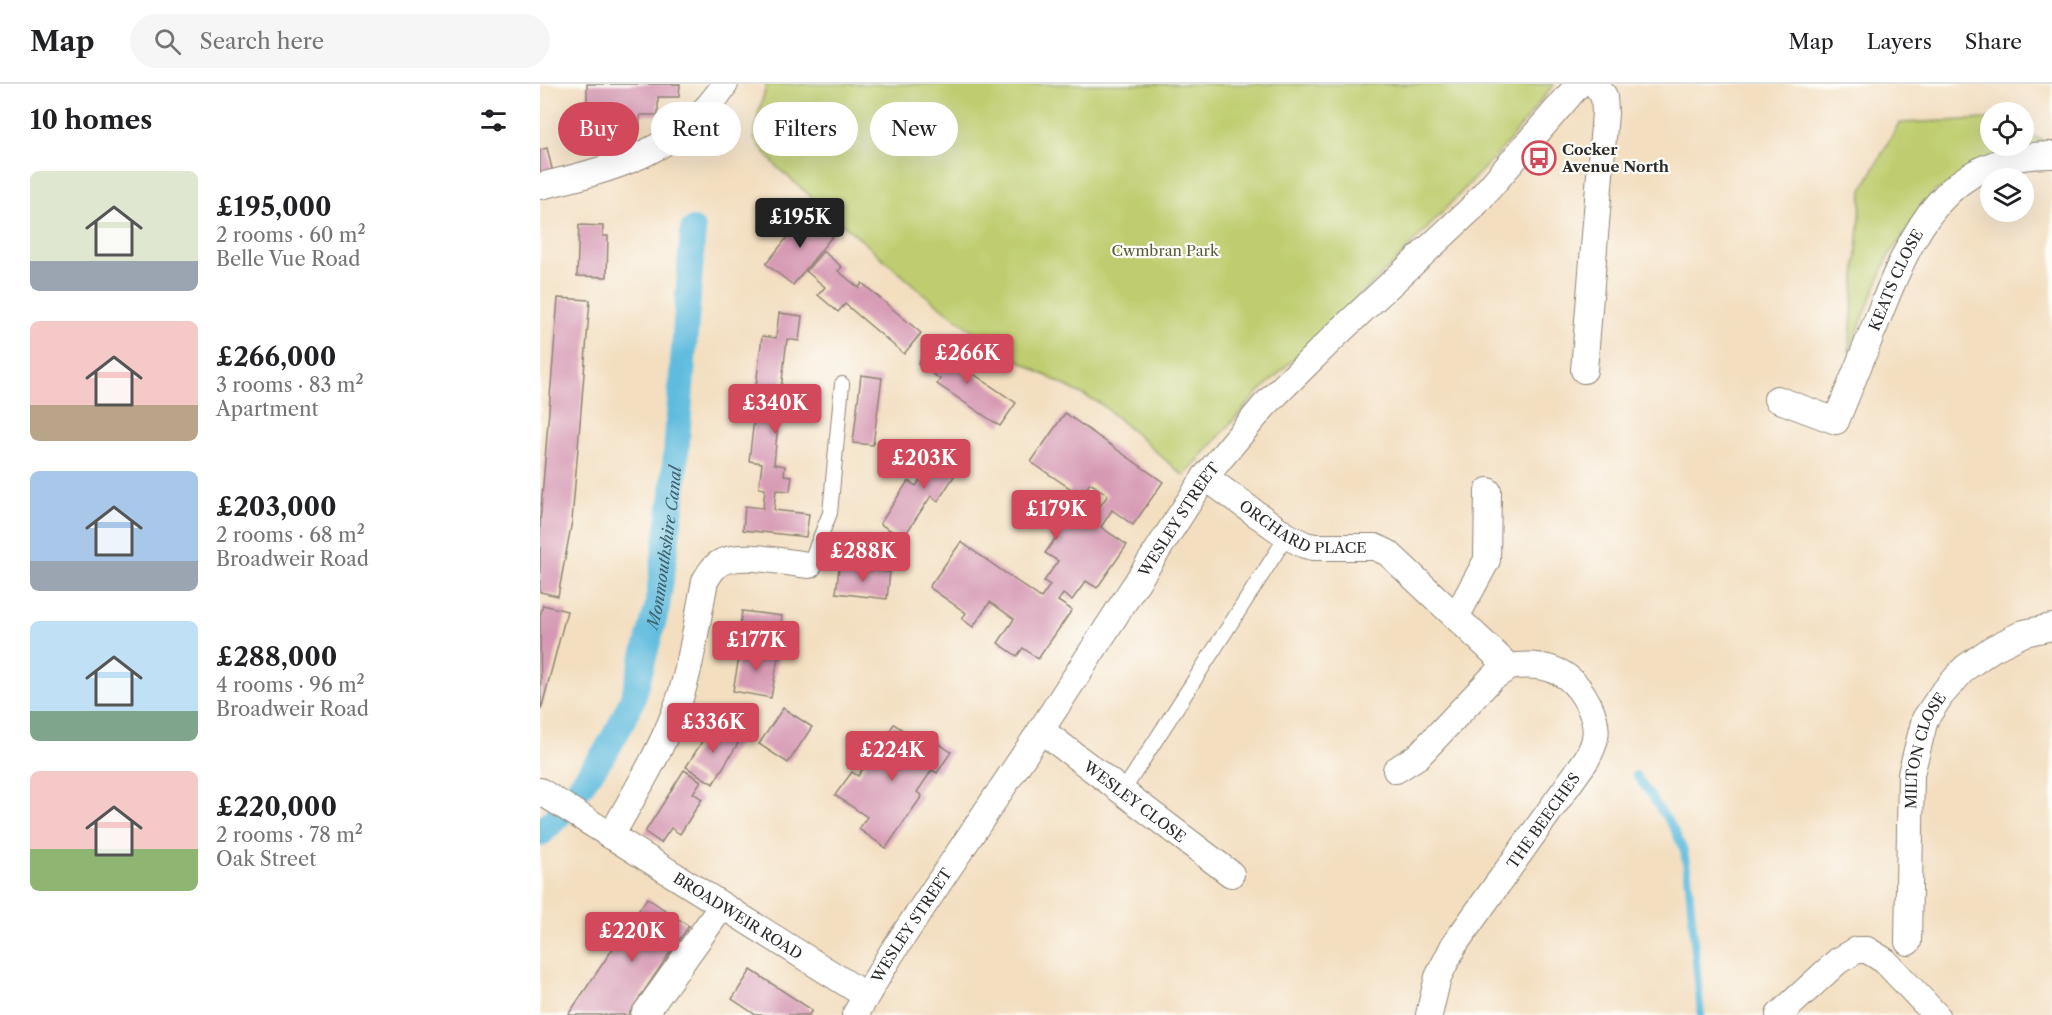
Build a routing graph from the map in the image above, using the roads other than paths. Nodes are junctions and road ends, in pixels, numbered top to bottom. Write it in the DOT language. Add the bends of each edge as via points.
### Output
graph roads {
  1 [pos="725,84"];
  2 [pos="1579,84"];
  3 [pos="1595,84"];
  4 [pos="2052,155"];
  5 [pos="540,186"];
  6 [pos="1584,370"];
  7 [pos="842,384"];
  8 [pos="1777,399"];
  9 [pos="1205,477"];
  10 [pos="1488,491"];
  11 [pos="1287,536"];
  12 [pos="808,565"];
  13 [pos="1456,617"];
  14 [pos="2052,627"];
  15 [pos="1509,667"];
  16 [pos="1041,730"];
  17 [pos="1395,770"];
  18 [pos="540,791"];
  19 [pos="1123,791"];
  20 [pos="611,836"];
  21 [pos="1231,874"];
  22 [pos="722,906"];
  23 [pos="1908,942"];
  24 [pos="860,1005"];
  25 [pos="644,1015"];
  26 [pos="1429,1015"];
  27 [pos="1779,1015"];
  28 [pos="1936,1015"];
  1 -- 5 [label="street" via="697,118 642,156 612,168"];
  2 -- 9 [label="street, WESLEY STREET" via="1471,209 1264,406"];
  3 -- 6 [label="street" via="1604,96 1605,113"];
  4 -- 8 [label="street, KEATS CLOSE" via="2012,158 1973,172 1946,193 1902,257 1836,421"];
  7 -- 12 [label="lane" via="830,513"];
  9 -- 11 [label="street, ORCHARD PLACE"];
  9 -- 16 [label="street, WESLEY STREET"];
  10 -- 13 [label="street" via="1486,560"];
  11 -- 13 [label="street, ORCHARD PLACE" via="1314,547 1382,549"];
  11 -- 19 [label="lane"];
  12 -- 20 [label="street" via="745,558 720,563 710,571 675,714"];
  13 -- 15 [label="street, ORCHARD PLACE"];
  14 -- 23 [label="street, MILTON CLOSE" via="2024,633 1965,668 1925,719 1911,774"];
  15 -- 17 [label="street" via="1492,678 1418,756"];
  15 -- 26 [label="street, THE BEECHES" via="1530,665 1566,676 1587,704 1596,736 1586,760 1454,945 1438,977"];
  16 -- 19 [label="street, WESLEY CLOSE"];
  16 -- 24 [label="street, WESLEY STREET"];
  18 -- 20 [label="street, BROADWEIR ROAD"];
  19 -- 21 [label="street, WESLEY CLOSE"];
  20 -- 22 [label="street, BROADWEIR ROAD"];
  22 -- 24 [label="street, BROADWEIR ROAD"];
  22 -- 25 [label="street"];
  27 -- 28 [label="street" via="1838,960 1857,950 1867,950 1884,961"];
}
